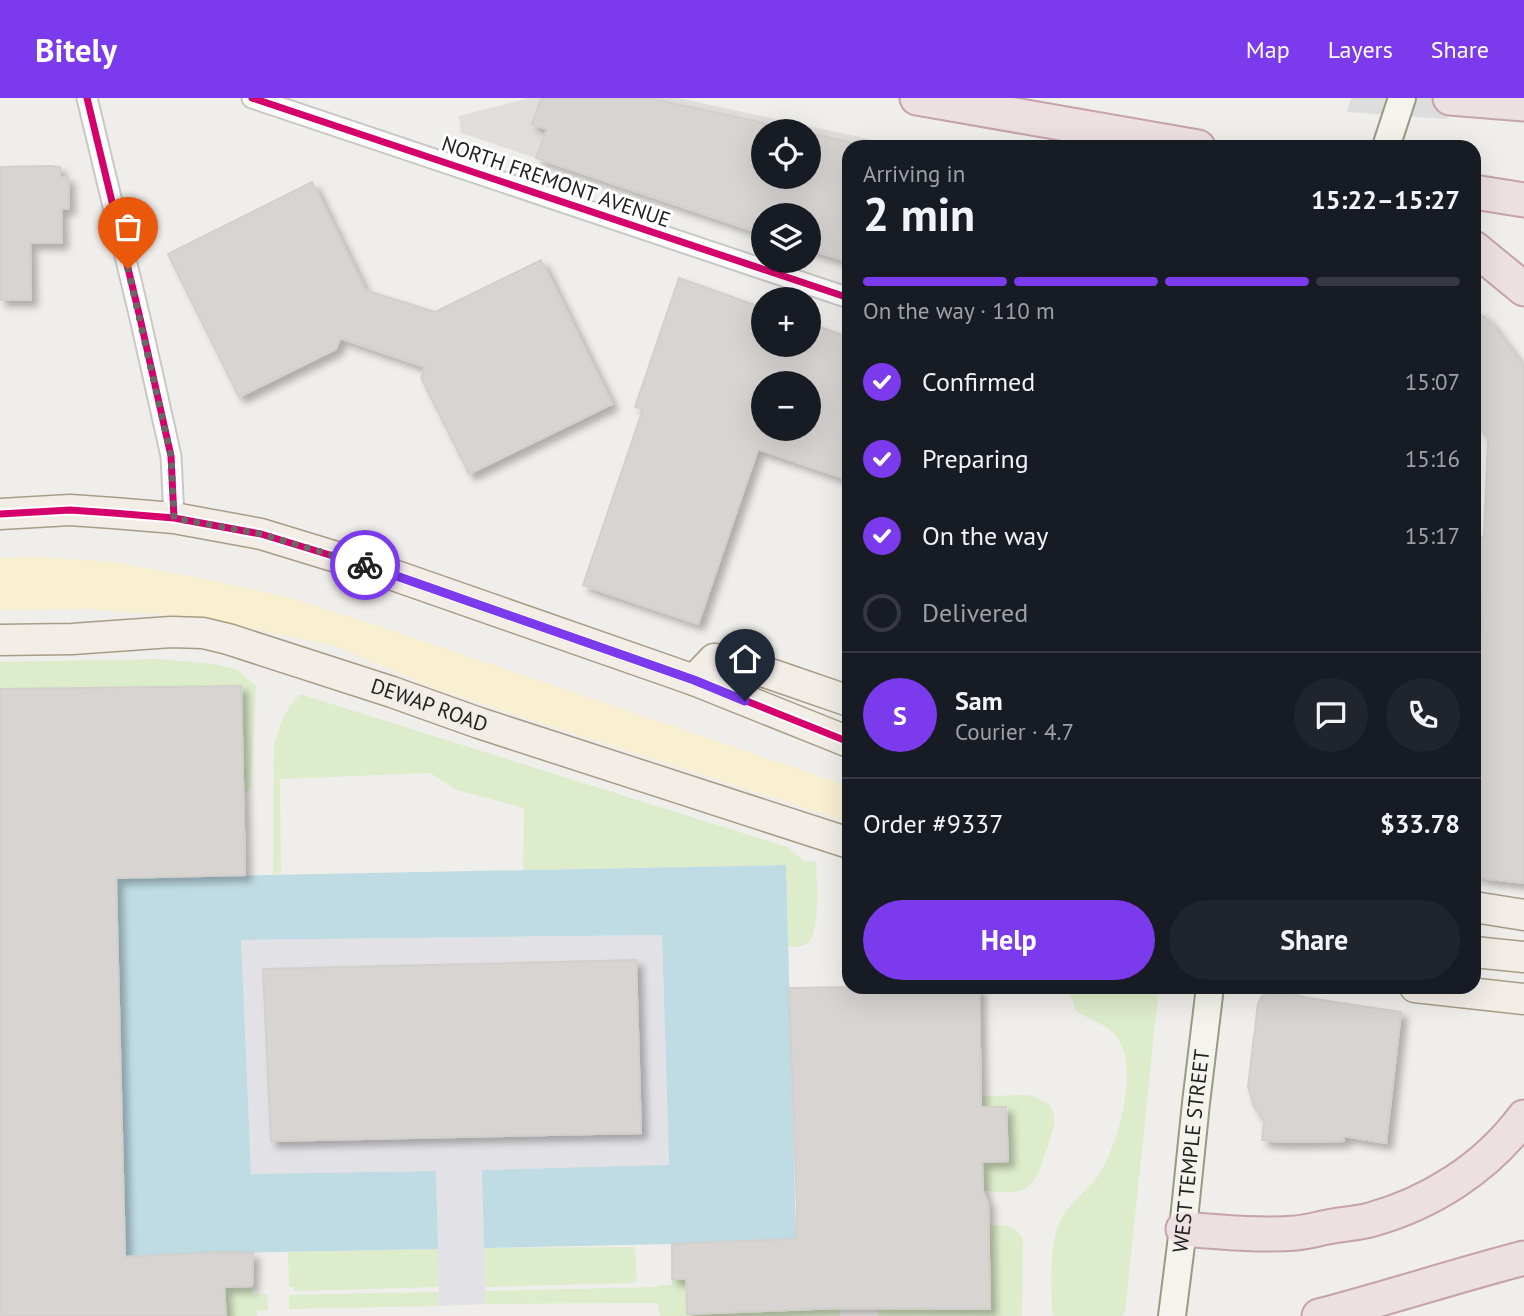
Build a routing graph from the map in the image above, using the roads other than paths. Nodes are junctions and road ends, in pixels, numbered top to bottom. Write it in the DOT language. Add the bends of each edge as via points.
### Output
graph roads {
  1 [pos="87,98"];
  2 [pos="252,98"];
  3 [pos="917,98"];
  4 [pos="1402,98"];
  5 [pos="1452,98"];
  6 [pos="1524,104"];
  7 [pos="1154,140"];
  8 [pos="1387,140"];
  9 [pos="1481,193"];
  10 [pos="1524,200"];
  11 [pos="1481,254"];
  12 [pos="1524,289"];
  13 [pos="842,296"];
  14 [pos="0,514"];
  15 [pos="174,518"];
  16 [pos="0,640"];
  17 [pos="694,680"];
  18 [pos="842,699"];
  19 [pos="842,739"];
  20 [pos="842,841"];
  21 [pos="1481,908"];
  22 [pos="1524,915"];
  23 [pos="1481,953"];
  24 [pos="1524,957"];
  25 [pos="1209,994"];
  26 [pos="1479,994"];
  27 [pos="1524,999"];
  28 [pos="1524,1117"];
  29 [pos="1183,1229"];
  30 [pos="1524,1258"];
  31 [pos="1171,1316"];
  32 [pos="1319,1316"];
  1 -- 15 [label="street" via="171,456"];
  2 -- 13 [label="street, NORTH FREMONT AVENUE"];
  3 -- 7 [label="highway"];
  4 -- 8 [label="main road"];
  5 -- 6 [label="highway"];
  9 -- 10 [label="highway"];
  11 -- 12 [label="highway"];
  14 -- 15 [label="main road" via="70,510"];
  15 -- 17 [label="main road" via="310,548"];
  16 -- 20 [label="main road, DEWAP ROAD" via="203,633"];
  17 -- 18 [label="main road" via="714,659 733,661"];
  17 -- 19 [label="main road"];
  21 -- 22 [label="main road"];
  23 -- 24 [label="main road"];
  25 -- 29 [label="main road, WEST TEMPLE STREET"];
  26 -- 27 [label="main road"];
  28 -- 29 [label="highway" via="1482,1162 1446,1189 1369,1220 1297,1233"];
  29 -- 31 [label="main road, WEST TEMPLE STREET"];
  30 -- 32 [label="highway"];
}
